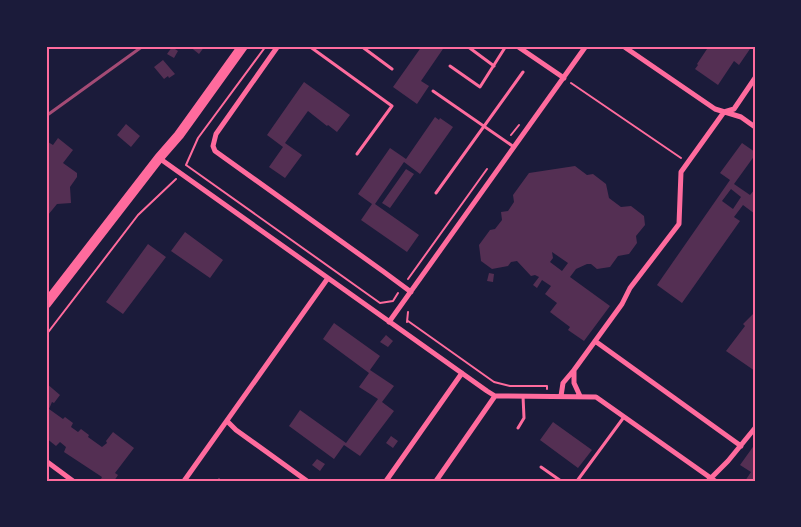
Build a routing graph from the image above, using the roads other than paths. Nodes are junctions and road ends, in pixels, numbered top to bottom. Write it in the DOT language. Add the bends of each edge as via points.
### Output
graph roads {
  1 [pos="243,46"];
  2 [pos="278,46"];
  3 [pos="309,46"];
  4 [pos="361,46"];
  5 [pos="467,46"];
  6 [pos="506,46"];
  7 [pos="517,46"];
  8 [pos="586,46"];
  9 [pos="623,46"];
  10 [pos="450,66"];
  11 [pos="494,66"];
  12 [pos="392,70"];
  13 [pos="523,72"];
  14 [pos="564,78"];
  15 [pos="755,78"];
  16 [pos="434,91"];
  17 [pos="724,112"];
  18 [pos="483,126"];
  19 [pos="755,127"];
  20 [pos="514,147"];
  21 [pos="357,154"];
  22 [pos="159,158"];
  23 [pos="436,193"];
  24 [pos="328,278"];
  25 [pos="411,292"];
  26 [pos="46,304"];
  27 [pos="389,322"];
  28 [pos="595,341"];
  29 [pos="574,370"];
  30 [pos="462,373"];
  31 [pos="495,396"];
  32 [pos="523,396"];
  33 [pos="561,396"];
  34 [pos="580,396"];
  35 [pos="624,416"];
  36 [pos="227,421"];
  37 [pos="518,428"];
  38 [pos="755,428"];
  39 [pos="741,446"];
  40 [pos="46,460"];
  41 [pos="541,467"];
  42 [pos="711,480"];
  43 [pos="74,481"];
  44 [pos="184,481"];
  45 [pos="307,481"];
  46 [pos="386,481"];
  47 [pos="436,481"];
  48 [pos="561,481"];
  49 [pos="577,481"];
  1 -- 22 [label="main road"];
  2 -- 25 [label="street" via="216,134 215,151"];
  3 -- 21 [label="lane" via="392,106"];
  4 -- 12 [label="lane"];
  5 -- 11 [label="lane"];
  6 -- 11 [label="lane"];
  7 -- 14 [label="street"];
  8 -- 14 [label="street"];
  9 -- 17 [label="street"];
  10 -- 11 [label="lane" via="480,87"];
  13 -- 18 [label="lane"];
  14 -- 20 [label="street"];
  15 -- 17 [label="street" via="734,109"];
  16 -- 18 [label="lane"];
  17 -- 19 [label="street"];
  17 -- 28 [label="street" via="682,172 679,224"];
  18 -- 20 [label="lane"];
  18 -- 23 [label="lane"];
  20 -- 25 [label="street"];
  22 -- 24 [label="street"];
  22 -- 26 [label="main road"];
  24 -- 27 [label="street"];
  24 -- 36 [label="street"];
  25 -- 27 [label="street"];
  27 -- 30 [label="street"];
  28 -- 29 [label="street"];
  28 -- 39 [label="street"];
  29 -- 33 [label="street" via="563,383"];
  29 -- 34 [label="street" via="574,383"];
  30 -- 31 [label="street"];
  30 -- 46 [label="street"];
  31 -- 32 [label="street"];
  31 -- 47 [label="street"];
  32 -- 33 [label="street"];
  32 -- 37 [label="lane" via="524,418"];
  33 -- 34 [label="street"];
  34 -- 35 [label="street" via="596,397"];
  35 -- 42 [label="street"];
  35 -- 49 [label="lane"];
  36 -- 44 [label="street"];
  36 -- 45 [label="street"];
  38 -- 39 [label="street"];
  39 -- 42 [label="street"];
  40 -- 43 [label="street"];
  41 -- 48 [label="lane"];
}
